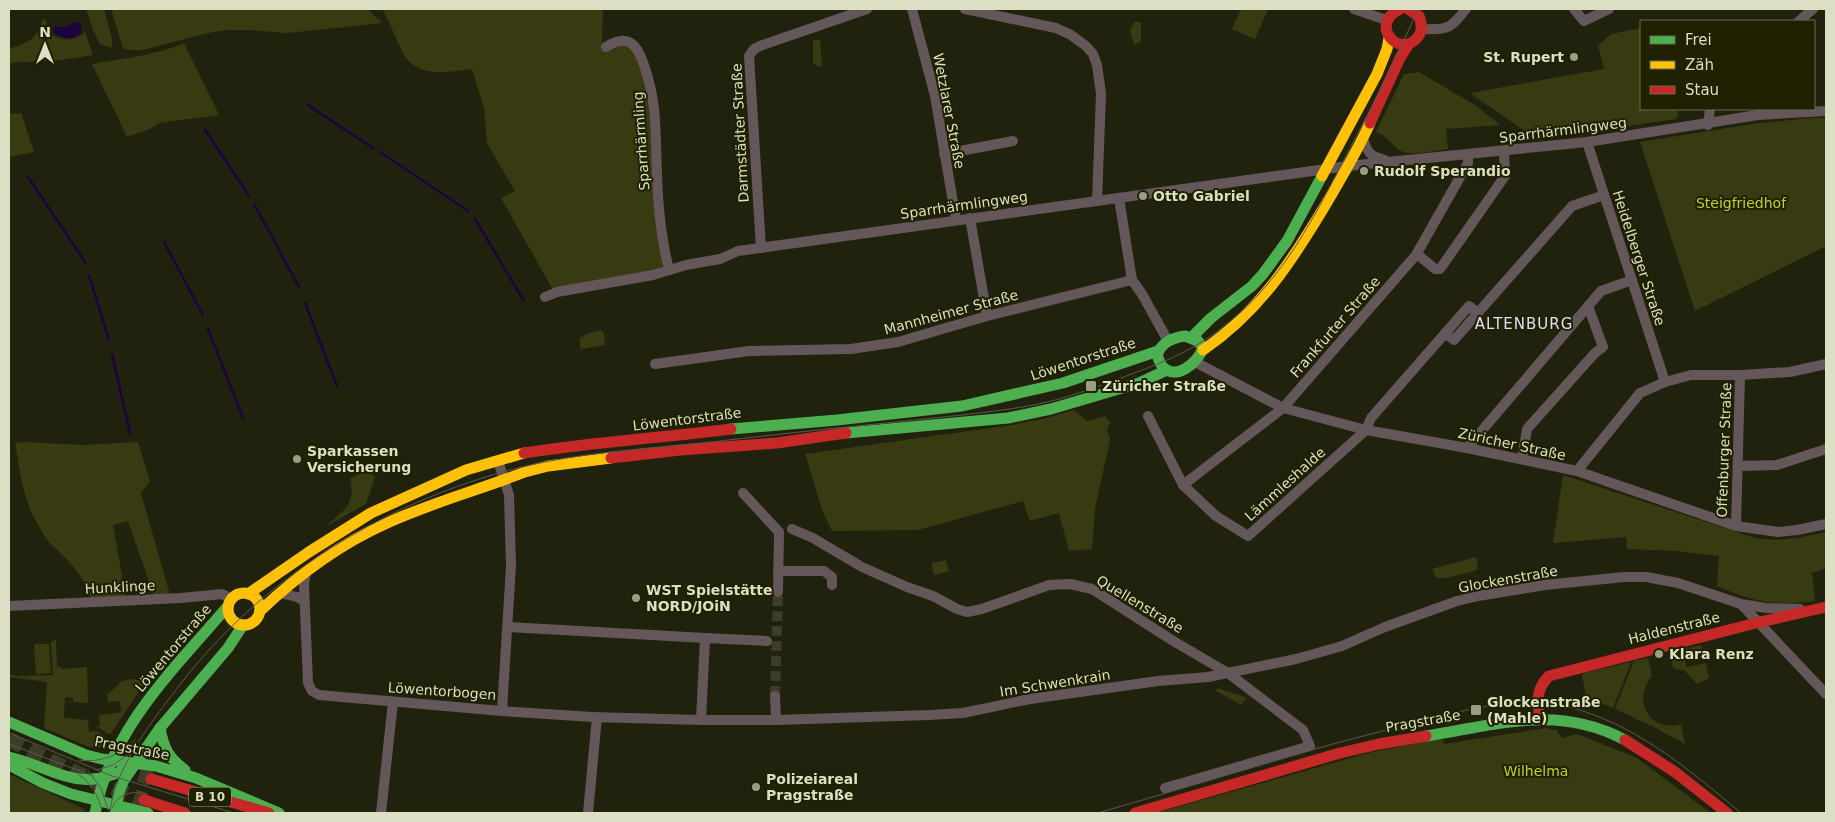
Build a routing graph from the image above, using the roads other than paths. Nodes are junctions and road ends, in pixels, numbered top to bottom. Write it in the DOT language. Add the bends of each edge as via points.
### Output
graph roads {
  1 [pos="867,9"];
  2 [pos="912,9"];
  3 [pos="965,9"];
  4 [pos="1404,9"];
  5 [pos="1466,9"];
  6 [pos="1574,9"];
  7 [pos="1608,9"];
  8 [pos="1813,9"];
  9 [pos="1357,10"];
  10 [pos="1386,20"];
  11 [pos="1800,20"];
  12 [pos="1422,29"];
  13 [pos="1389,38"];
  14 [pos="1408,44"];
  15 [pos="606,47"];
  16 [pos="1710,110"];
  17 [pos="1826,111"];
  18 [pos="1708,124"];
  19 [pos="1363,139"];
  20 [pos="1013,141"];
  21 [pos="1587,142"];
  22 [pos="1504,152"];
  23 [pos="944,154"];
  24 [pos="1468,155"];
  25 [pos="1391,162"];
  26 [pos="1348,166"];
  27 [pos="1326,169"];
  28 [pos="1604,196"];
  29 [pos="1119,198"];
  30 [pos="1097,200"];
  31 [pos="970,218"];
  32 [pos="956,220"];
  33 [pos="761,248"];
  34 [pos="1417,254"];
  35 [pos="669,269"];
  36 [pos="1132,280"];
  37 [pos="1632,280"];
  38 [pos="545,297"];
  39 [pos="1588,306"];
  40 [pos="987,316"];
  41 [pos="1192,336"];
  42 [pos="1168,341"];
  43 [pos="1203,350"];
  44 [pos="1158,351"];
  45 [pos="1196,363"];
  46 [pos="655,364"];
  47 [pos="1826,364"];
  48 [pos="1168,370"];
  49 [pos="1740,375"];
  50 [pos="1665,382"];
  51 [pos="1283,408"];
  52 [pos="1148,416"];
  53 [pos="1366,430"];
  54 [pos="1467,448"];
  55 [pos="1826,449"];
  56 [pos="1522,459"];
  57 [pos="498,461"];
  58 [pos="1738,466"];
  59 [pos="1577,471"];
  60 [pos="505,480"];
  61 [pos="1184,485"];
  62 [pos="743,493"];
  63 [pos="1826,524"];
  64 [pos="1736,526"];
  65 [pos="792,529"];
  66 [pos="778,570"];
  67 [pos="306,572"];
  68 [pos="832,585"];
  69 [pos="778,592"];
  70 [pos="280,593"];
  71 [pos="248,594"];
  72 [pos="230,602"];
  73 [pos="304,602"];
  74 [pos="1741,604"];
  75 [pos="9,606"];
  76 [pos="1821,608"];
  77 [pos="260,611"];
  78 [pos="1756,623"];
  79 [pos="243,625"];
  80 [pos="508,627"];
  81 [pos="705,638"];
  82 [pos="767,641"];
  83 [pos="1228,673"];
  84 [pos="1826,694"];
  85 [pos="775,696"];
  86 [pos="393,702"];
  87 [pos="502,711"];
  88 [pos="597,717"];
  89 [pos="1540,718"];
  90 [pos="701,720"];
  91 [pos="776,720"];
  92 [pos="9,722"];
  93 [pos="160,728"];
  94 [pos="9,757"];
  95 [pos="95,758"];
  96 [pos="110,760"];
  97 [pos="137,763"];
  98 [pos="9,765"];
  99 [pos="105,777"];
  100 [pos="196,778"];
  101 [pos="152,779"];
  102 [pos="1165,788"];
  103 [pos="99,799"];
  104 [pos="144,800"];
  105 [pos="116,808"];
  106 [pos="95,813"];
  107 [pos="148,813"];
  108 [pos="185,813"];
  109 [pos="269,813"];
  110 [pos="279,813"];
  111 [pos="381,813"];
  112 [pos="588,813"];
  113 [pos="1135,813"];
  114 [pos="1727,813"];
  1 -- 33 [label="street, Darmstädter Straße" via="760,46 749,56"];
  2 -- 23 [label="street, Wetzlarer Straße" via="935,96"];
  3 -- 30 [label="street" via="1056,28 1071,35 1093,54 1101,94"];
  4 -- 10 [label="main road" via="1393,12"];
  4 -- 12 [label="main road" via="1419,16"];
  5 -- 12 [label="street" via="1451,26"];
  6 -- 7 [label="street" via="1584,21"];
  8 -- 11 [label="street"];
  9 -- 10 [label="street"];
  10 -- 13 [label="main road" via="1385,30"];
  12 -- 14 [label="main road" via="1417,39"];
  13 -- 14 [label="main road" via="1397,44"];
  13 -- 27 [label="main road" via="1377,72"];
  14 -- 19 [label="main road"];
  15 -- 35 [label="street, Sparrhärmling" via="615,42 634,44 647,73 654,98 656,175"];
  16 -- 18 [label="street"];
  17 -- 18 [label="street, Sparrhärmlingweg"];
  18 -- 21 [label="street, Sparrhärmlingweg"];
  19 -- 25 [label="street, Sparrhärmlingweg" via="1373,157"];
  19 -- 26 [label="main road"];
  20 -- 23 [label="street"];
  21 -- 22 [label="street, Sparrhärmlingweg"];
  21 -- 28 [label="street, Heidelberger Straße"];
  22 -- 24 [label="street, Sparrhärmlingweg"];
  22 -- 34 [label="street" via="1505,176 1440,269 1435,269"];
  23 -- 32 [label="street, Wetzlarer Straße"];
  24 -- 25 [label="street, Sparrhärmlingweg"];
  24 -- 34 [label="street, Frankfurter Straße" via="1468,163"];
  25 -- 26 [label="street, Sparrhärmlingweg"];
  26 -- 27 [label="street, Sparrhärmlingweg"];
  26 -- 43 [label="main road" via="1301,246 1272,287 1234,327"];
  27 -- 29 [label="street, Sparrhärmlingweg"];
  27 -- 41 [label="main road" via="1304,212 1263,274"];
  28 -- 37 [label="street, Heidelberger Straße"];
  28 -- 53 [label="street, Lämmleshalde" via="1572,206 1478,313 1469,306 1371,418"];
  29 -- 30 [label="street, Sparrhärmlingweg"];
  29 -- 36 [label="street"];
  30 -- 31 [label="street, Sparrhärmlingweg"];
  31 -- 32 [label="street, Sparrhärmlingweg"];
  31 -- 40 [label="street"];
  32 -- 33 [label="street, Sparrhärmlingweg"];
  33 -- 35 [label="street, Sparrhärmlingweg"];
  34 -- 51 [label="street, Frankfurter Straße"];
  35 -- 38 [label="street, Sparrhärmlingweg"];
  36 -- 40 [label="street, Mannheimer Straße"];
  36 -- 42 [label="street"];
  37 -- 39 [label="street" via="1601,291"];
  37 -- 50 [label="street, Heidelberger Straße"];
  39 -- 54 [label="street"];
  39 -- 56 [label="street" via="1603,347 1527,430"];
  40 -- 46 [label="street, Mannheimer Straße" via="898,342 851,349 748,351"];
  41 -- 42 [label="main road"];
  41 -- 43 [label="main road" via="1201,343"];
  42 -- 44 [label="main road, Löwentorstraße"];
  43 -- 45 [label="main road"];
  44 -- 48 [label="main road, Löwentorstraße" via="1160,364"];
  44 -- 57 [label="main road, Löwentorstraße" via="1063,383 962,406 583,444 524,453"];
  45 -- 48 [label="main road" via="1181,370"];
  45 -- 51 [label="street, Züricher Straße"];
  47 -- 49 [label="street" via="1790,372"];
  48 -- 60 [label="main road" via="1139,383 1008,418 582,461 548,466"];
  49 -- 50 [label="street" via="1691,375"];
  49 -- 58 [label="street, Offenburger Straße"];
  50 -- 59 [label="street" via="1640,393"];
  51 -- 53 [label="street, Züricher Straße"];
  51 -- 61 [label="street, Frankfurter Straße"];
  52 -- 61 [label="street, Lämmleshalde"];
  53 -- 54 [label="street, Züricher Straße"];
  53 -- 61 [label="street, Lämmleshalde" via="1248,536 1216,516"];
  54 -- 56 [label="street, Züricher Straße"];
  55 -- 58 [label="street" via="1778,465"];
  56 -- 59 [label="street, Züricher Straße"];
  57 -- 60 [label="street, Löwentorbogen"];
  57 -- 71 [label="main road, Löwentorstraße" via="458,473 371,514 321,543"];
  58 -- 64 [label="street, Offenburger Straße"];
  59 -- 64 [label="street, Züricher Straße"];
  60 -- 67 [label="main road" via="387,523"];
  60 -- 80 [label="street, Löwentorbogen" via="511,566"];
  62 -- 66 [label="street" via="779,532"];
  63 -- 64 [label="street, Züricher Straße" via="1778,532"];
  65 -- 83 [label="street, Quellenstraße" via="862,567 966,612 1049,585 1092,588"];
  66 -- 68 [label="street" via="824,571 832,577"];
  66 -- 69 [label="street"];
  67 -- 70 [label="main road"];
  67 -- 73 [label="street, Löwentorbogen"];
  70 -- 73 [label="street" via="297,596"];
  70 -- 77 [label="main road"];
  71 -- 72 [label="main road, Löwentorstraße" via="236,595"];
  71 -- 77 [label="main road" via="256,599"];
  72 -- 75 [label="street, Hunklinge" via="222,594"];
  72 -- 79 [label="main road, Löwentorstraße" via="228,613 232,620"];
  72 -- 96 [label="main road, Löwentorstraße" via="159,684"];
  73 -- 86 [label="street, Löwentorbogen" via="308,683 312,691 320,695"];
  74 -- 76 [label="street, Glockenstraße" via="1766,608"];
  74 -- 78 [label="street"];
  74 -- 83 [label="street, Glockenstraße" via="1678,583 1646,577 1545,585 1457,602 1342,646"];
  76 -- 78 [label="main road, Haldenstraße"];
  77 -- 79 [label="main road" via="254,621"];
  78 -- 84 [label="street"];
  78 -- 89 [label="main road, Haldenstraße" via="1554,675 1544,681 1537,692"];
  79 -- 93 [label="main road" via="228,648"];
  80 -- 81 [label="street"];
  80 -- 87 [label="street, Löwentorbogen"];
  81 -- 82 [label="street"];
  81 -- 90 [label="street"];
  83 -- 91 [label="street, Im Schwenkrain" via="1030,700 963,713"];
  83 -- 102 [label="street, Quellenstraße" via="1303,730 1310,746"];
  85 -- 91 [label="street"];
  86 -- 87 [label="street, Löwentorbogen"];
  86 -- 111 [label="street"];
  87 -- 88 [label="street"];
  88 -- 90 [label="street"];
  88 -- 112 [label="street"];
  89 -- 113 [label="main road, Pragstraße" via="1377,744"];
  89 -- 114 [label="main road, Pragstraße" via="1594,726 1628,742 1692,783"];
  90 -- 91 [label="street, Im Schwenkrain"];
  92 -- 95 [label="main road, Pragstraße"];
  93 -- 97 [label="main road"];
  93 -- 100 [label="main road" via="171,760"];
  94 -- 99 [label="main road" via="70,778 86,781"];
  95 -- 96 [label="main road, Pragstraße"];
  95 -- 99 [label="main road"];
  96 -- 97 [label="main road, Pragstraße"];
  96 -- 99 [label="main road, Löwentorstraße"];
  97 -- 99 [label="main road"];
  97 -- 100 [label="main road, Pragstraße"];
  97 -- 105 [label="main road" via="124,780"];
  98 -- 103 [label="main road" via="75,795"];
  99 -- 103 [label="main road, Löwentorstraße"];
  99 -- 105 [label="main road"];
  100 -- 110 [label="main road, Pragstraße"];
  101 -- 109 [label="main road, Pragstraße / B 10"];
  103 -- 105 [label="main road"];
  103 -- 106 [label="main road, Löwentorstraße"];
  104 -- 108 [label="main road, B 10"];
  105 -- 107 [label="main road"];
}
